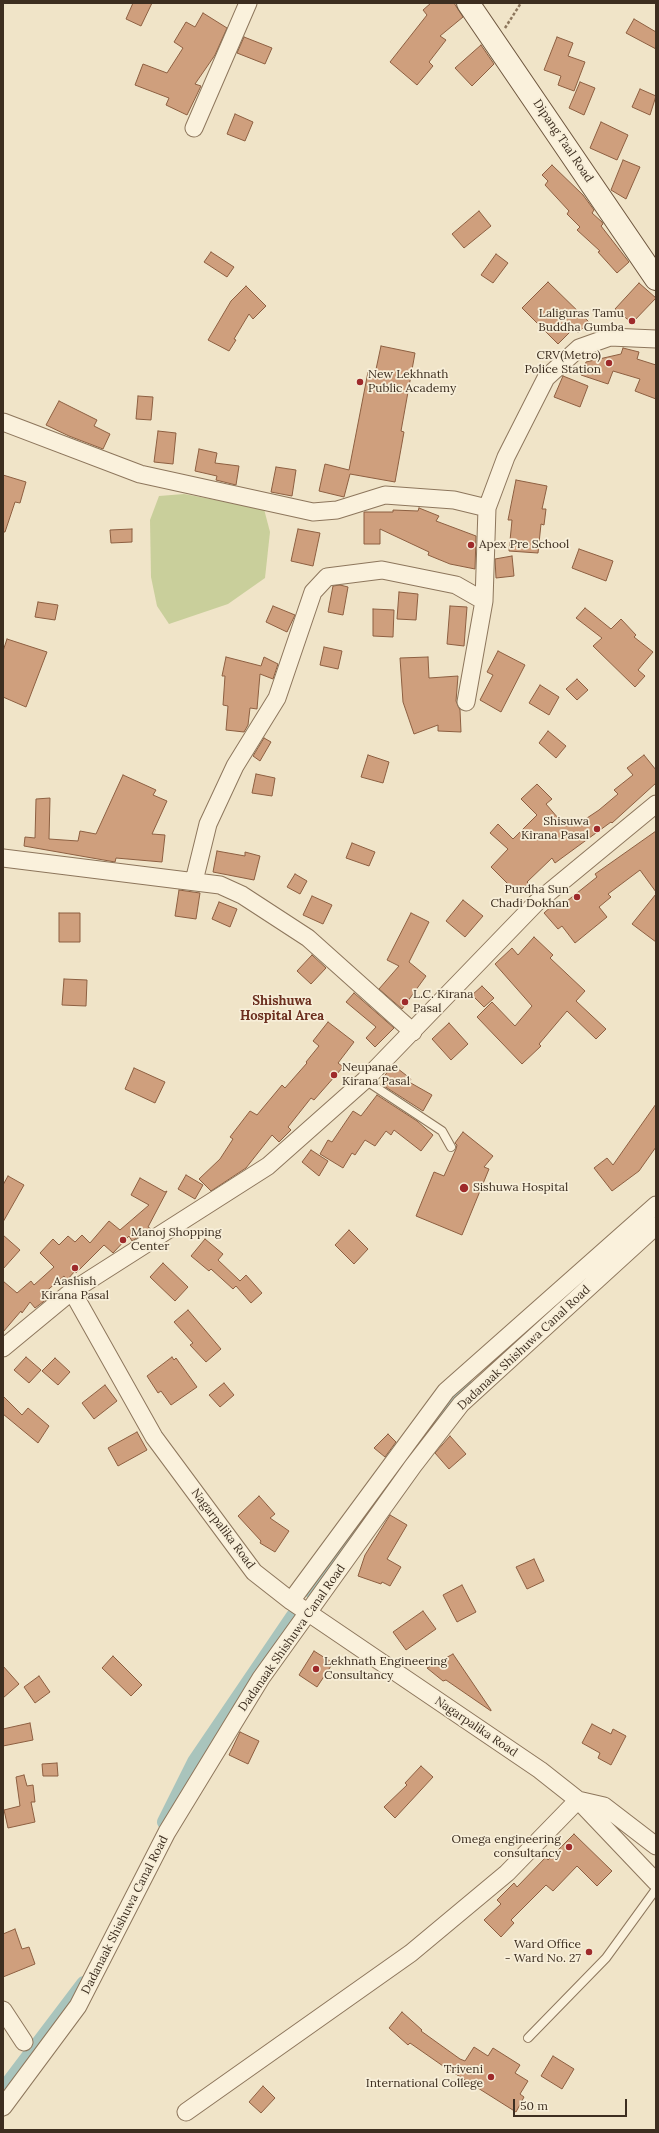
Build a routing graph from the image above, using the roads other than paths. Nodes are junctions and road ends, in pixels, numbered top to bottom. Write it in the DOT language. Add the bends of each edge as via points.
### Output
graph roads {
  1 [pos="248,3"];
  2 [pos="468,3"];
  3 [pos="194,128"];
  4 [pos="656,279"];
  5 [pos="656,339"];
  6 [pos="3,422"];
  7 [pos="487,508"];
  8 [pos="484,601"];
  9 [pos="466,702"];
  10 [pos="656,804"];
  11 [pos="3,858"];
  12 [pos="194,881"];
  13 [pos="413,1032"];
  14 [pos="365,1080"];
  15 [pos="451,1147"];
  16 [pos="656,1205"];
  17 [pos="656,1226"];
  18 [pos="72,1291"];
  19 [pos="3,1348"];
  20 [pos="291,1601"];
  21 [pos="309,1613"];
  22 [pos="578,1800"];
  23 [pos="656,1846"];
  24 [pos="656,1882"];
  25 [pos="656,1889"];
  26 [pos="3,2010"];
  27 [pos="528,2038"];
  28 [pos="24,2042"];
  29 [pos="3,2106"];
  30 [pos="186,2112"];
  1 -- 3 [label="street"];
  2 -- 4 [label="main road, Dipang Taal Road"];
  5 -- 7 [label="street" via="610,337 579,348 546,378 506,457"];
  6 -- 7 [label="street" via="140,474 313,512 337,510 386,495 454,500"];
  7 -- 8 [label="street"];
  8 -- 9 [label="street"];
  8 -- 12 [label="street" via="456,586 382,570 327,577 313,592 278,698 235,766 208,824"];
  10 -- 13 [label="street" via="536,903"];
  11 -- 12 [label="street"];
  12 -- 13 [label="street" via="220,885 281,919 308,938"];
  13 -- 14 [label="street"];
  14 -- 15 [label="lane" via="442,1131"];
  14 -- 18 [label="street" via="268,1166"];
  16 -- 20 [label="street, Dadanaak Shishuwa Canal Road" via="446,1392"];
  17 -- 21 [label="street, Dadanaak Shishuwa Canal Road" via="462,1404 414,1466"];
  18 -- 19 [label="street"];
  18 -- 20 [label="street, Nagarpalika Road" via="154,1437 254,1572"];
  20 -- 21 [label="street, Nagarpalika Road"];
  21 -- 22 [label="street, Nagarpalika Road" via="540,1770"];
  21 -- 29 [label="street, Dadanaak Shishuwa Canal Road" via="261,1678 167,1832 78,2006"];
  22 -- 23 [label="street, Nagarpalika Road" via="604,1806"];
  22 -- 24 [label="street, Nagarpalika Road"];
  22 -- 30 [label="street" via="507,1872 411,1953"];
  25 -- 27 [label="lane" via="606,1958"];
  26 -- 28 [label="street"];
}
